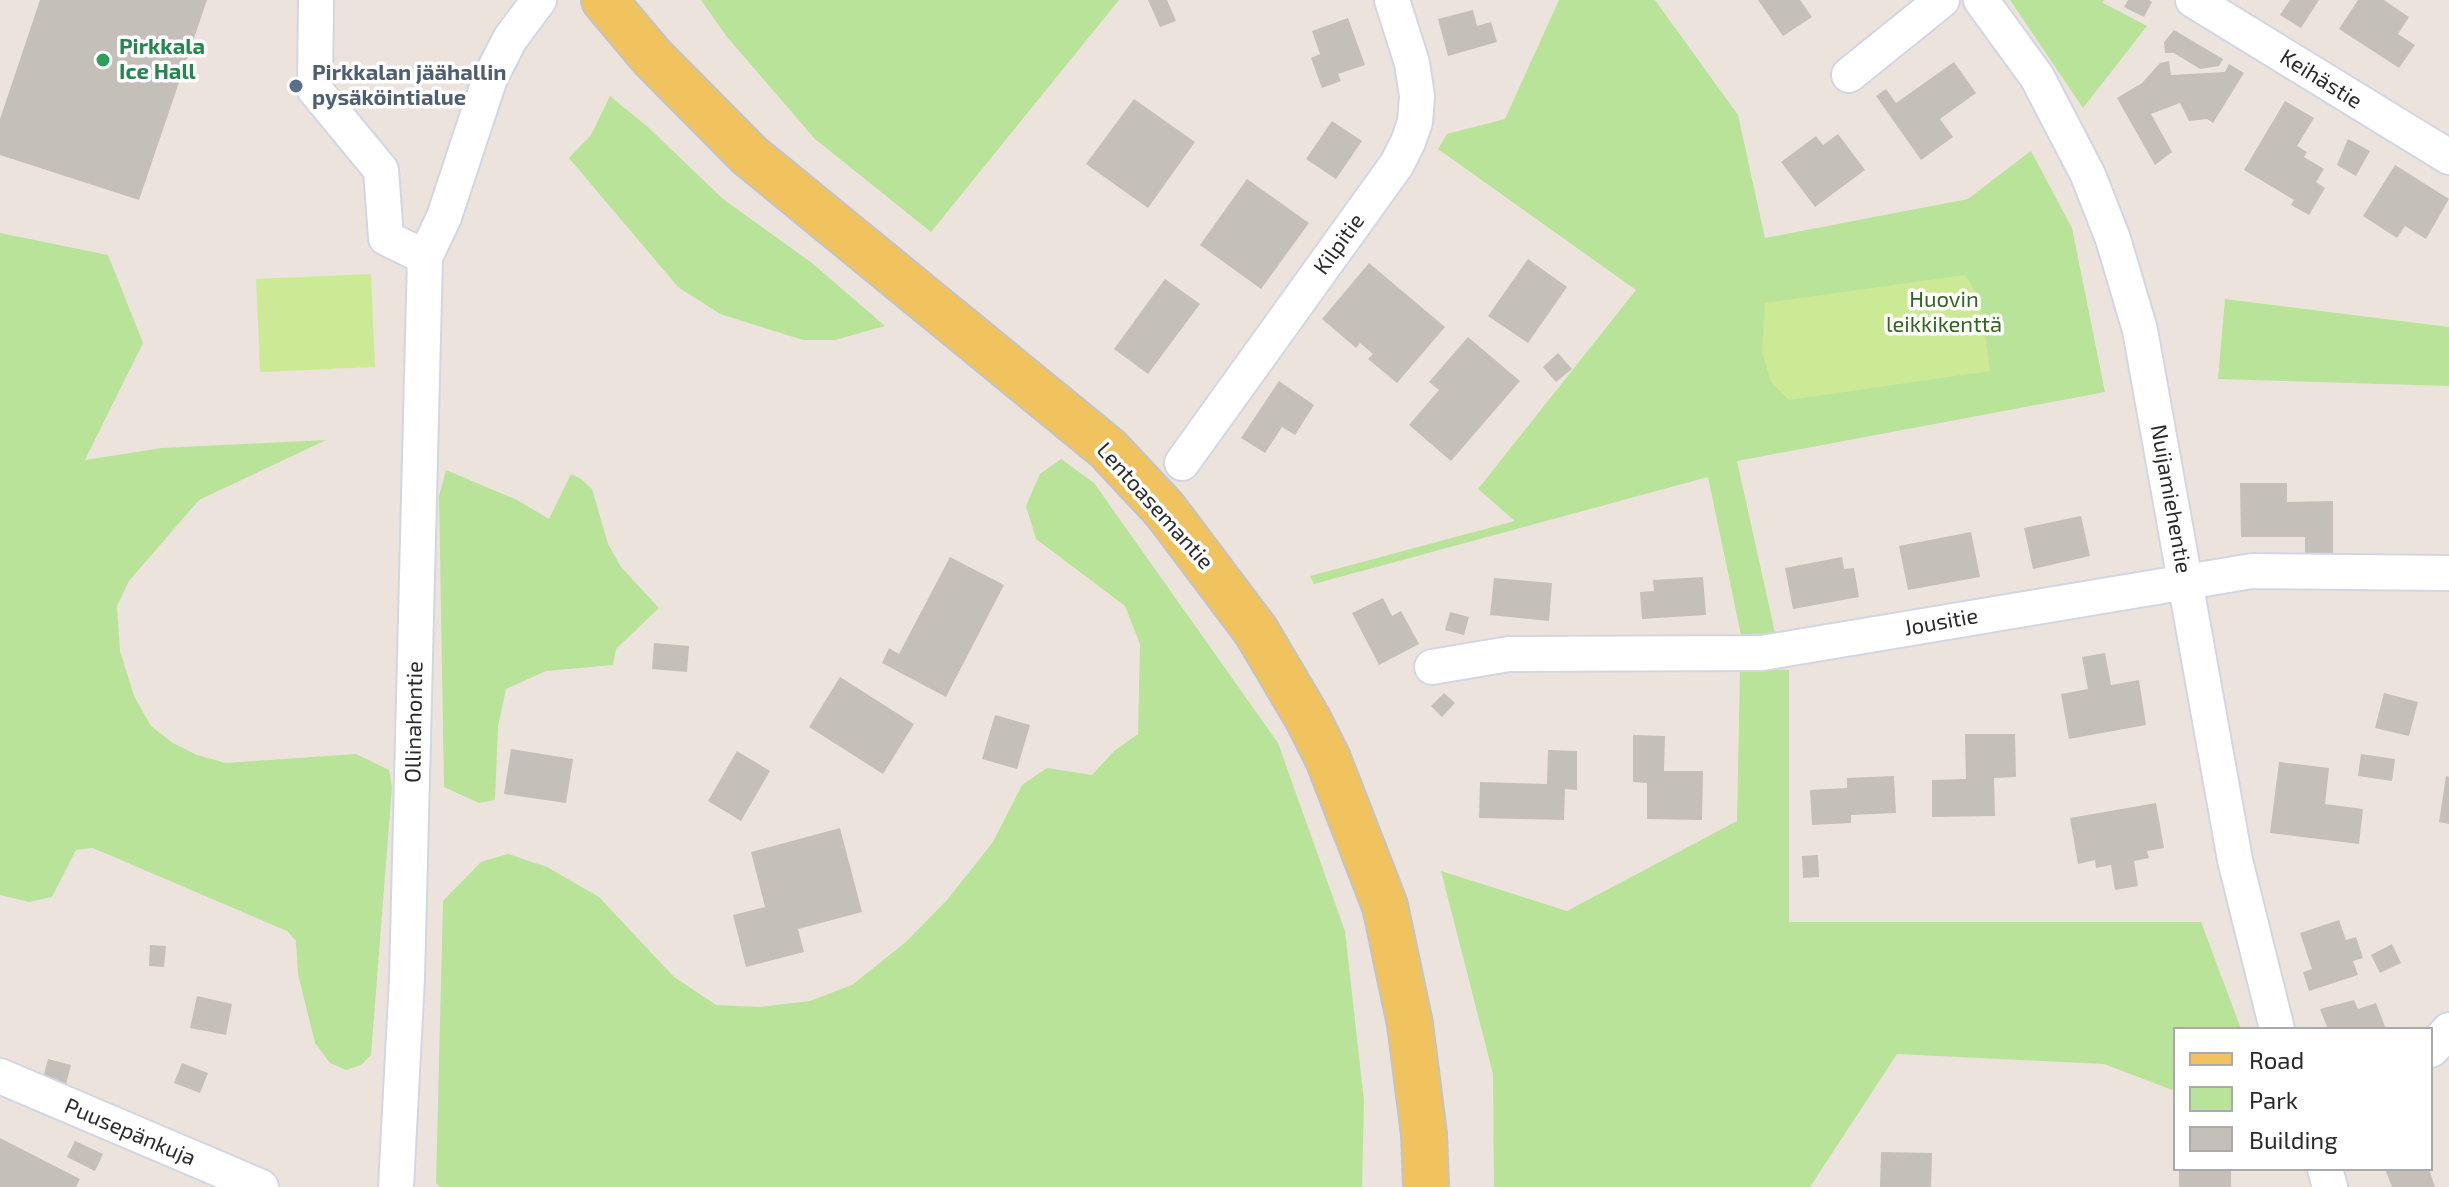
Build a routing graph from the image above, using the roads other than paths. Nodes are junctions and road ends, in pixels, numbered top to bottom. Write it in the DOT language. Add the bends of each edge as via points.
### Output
graph roads {
  1 [pos="316,0"];
  2 [pos="539,0"];
  3 [pos="604,0"];
  4 [pos="1392,0"];
  5 [pos="1942,0"];
  6 [pos="1981,0"];
  7 [pos="2193,0"];
  8 [pos="1849,75"];
  9 [pos="2449,157"];
  10 [pos="425,257"];
  11 [pos="1182,463"];
  12 [pos="2449,573"];
  13 [pos="2186,580"];
  14 [pos="1432,667"];
  15 [pos="2277,1027"];
  16 [pos="2449,1030"];
  17 [pos="2433,1048"];
  18 [pos="0,1076"];
  19 [pos="261,1187"];
  20 [pos="396,1187"];
  21 [pos="1426,1187"];
  1 -- 10 [label="street" via="315,90 381,170 386,238"];
  2 -- 10 [label="street" via="490,78 444,217"];
  3 -- 21 [label="main road, Lentoasemantie" via="749,155 1108,449 1165,510 1256,631 1328,759 1385,906 1410,1024"];
  4 -- 11 [label="street, Kilpitie" via="1417,96 1408,142"];
  5 -- 8 [label="street"];
  6 -- 13 [label="street, Nuijamiehentie" via="2059,114 2113,239 2140,330"];
  7 -- 9 [label="street, Keihästie"];
  10 -- 20 [label="street, Ollinahontie" via="407,978"];
  12 -- 13 [label="street, Jousitie" via="2252,571"];
  13 -- 14 [label="street, Jousitie" via="1762,653 1509,654"];
  13 -- 15 [label="street, Nuijamiehentie" via="2235,860"];
  16 -- 17 [label="street"];
  18 -- 19 [label="street, Puusepänkuja"];
}
